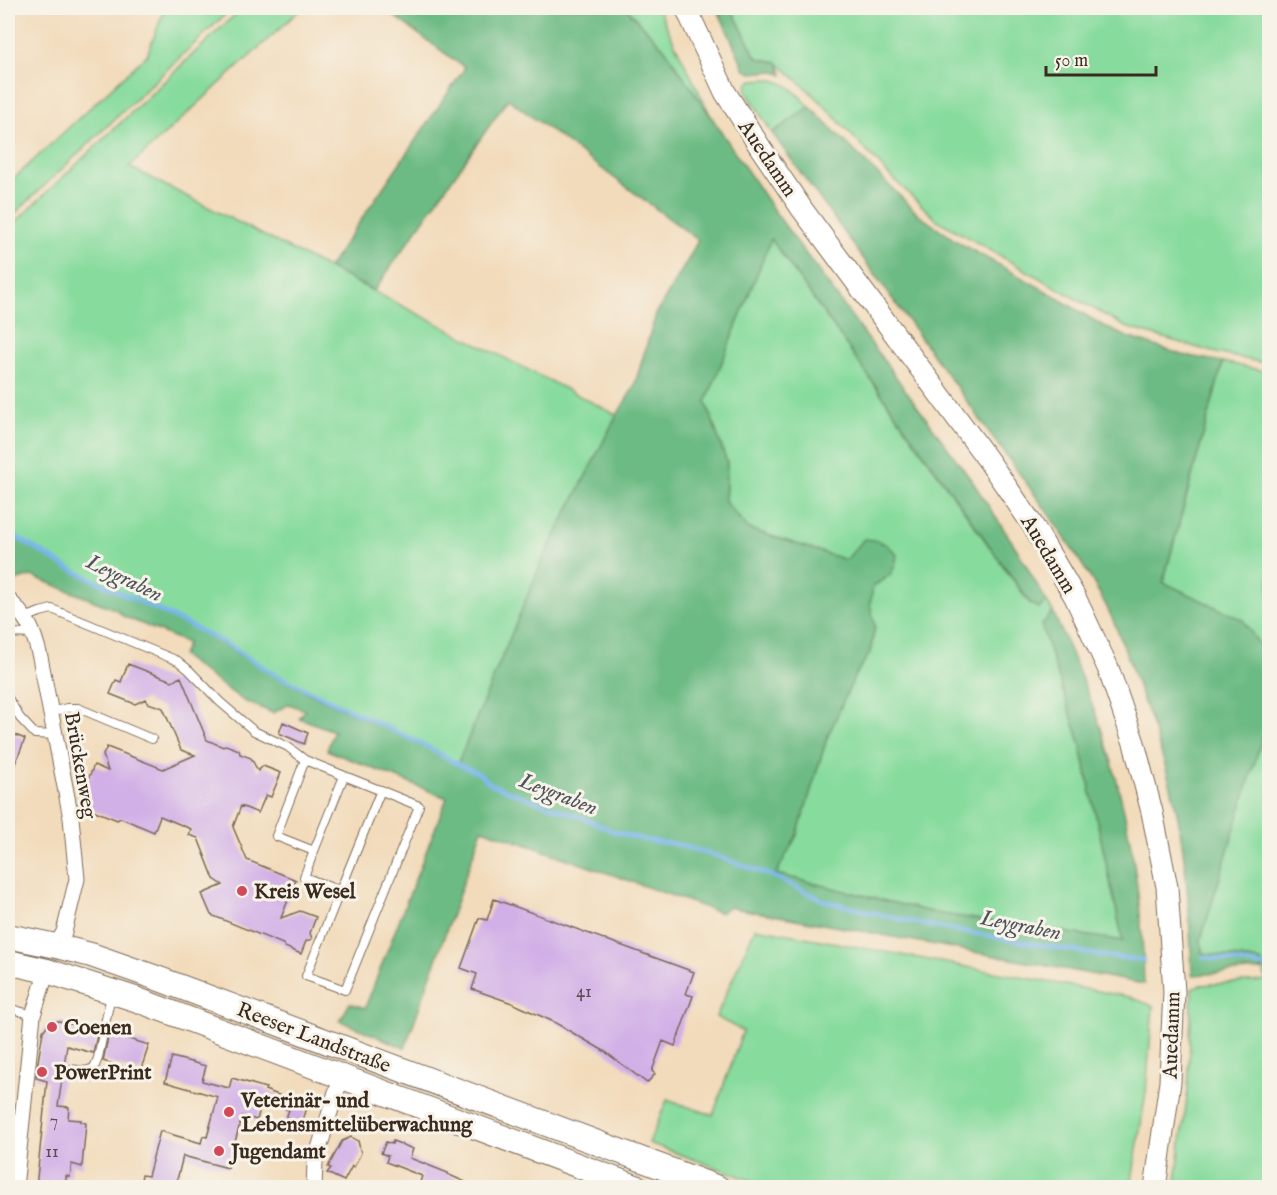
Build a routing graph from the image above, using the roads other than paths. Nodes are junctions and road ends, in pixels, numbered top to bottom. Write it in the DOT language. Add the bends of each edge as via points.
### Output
graph roads {
  1 [pos="686,8"];
  2 [pos="8,600"];
  3 [pos="25,618"];
  4 [pos="8,633"];
  5 [pos="33,634"];
  6 [pos="8,698"];
  7 [pos="50,712"];
  8 [pos="55,735"];
  9 [pos="152,739"];
  10 [pos="305,760"];
  11 [pos="344,776"];
  12 [pos="381,790"];
  13 [pos="314,851"];
  14 [pos="340,891"];
  15 [pos="8,936"];
  16 [pos="56,946"];
  17 [pos="8,962"];
  18 [pos="47,971"];
  19 [pos="112,991"];
  20 [pos="8,1008"];
  21 [pos="33,1015"];
  22 [pos="70,1069"];
  23 [pos="343,1077"];
  24 [pos="15,1188"];
  25 [pos="314,1188"];
  26 [pos="638,1188"];
  27 [pos="718,1188"];
  28 [pos="1155,1188"];
  1 -- 28 [label="street, Auedamm" via="725,92 760,147 1032,524 1074,597 1108,668 1134,743 1167,887 1172,1033 1170,1082"];
  2 -- 3 [label="street, Brückenweg"];
  3 -- 5 [label="street, Brückenweg"];
  3 -- 10 [label="lane" via="52,609 178,661 254,731"];
  4 -- 5 [label="lane"];
  5 -- 7 [label="street, Brückenweg"];
  6 -- 8 [label="lane" via="35,734"];
  7 -- 8 [label="street, Brückenweg"];
  7 -- 9 [label="lane" via="78,708"];
  8 -- 16 [label="street, Brückenweg" via="71,818 77,879 64,932"];
  10 -- 11 [label="lane"];
  10 -- 13 [label="lane" via="276,836"];
  11 -- 12 [label="lane"];
  11 -- 13 [label="lane"];
  12 -- 14 [label="lane"];
  12 -- 14 [label="lane" via="419,806 345,990 306,976"];
  13 -- 14 [label="lane" via="304,877"];
  15 -- 16 [label="main road, Reeser Landstraße"];
  16 -- 18 [label="main road"];
  16 -- 27 [label="main road, Reeser Landstraße" via="154,977"];
  17 -- 18 [label="main road, Reeser Landstraße"];
  18 -- 19 [label="main road, Reeser Landstraße"];
  18 -- 21 [label="street"];
  19 -- 22 [label="lane" via="94,1068"];
  19 -- 23 [label="main road, Reeser Landstraße"];
  20 -- 21 [label="lane"];
  21 -- 24 [label="street"];
  23 -- 25 [label="street" via="315,1162"];
  23 -- 26 [label="main road, Reeser Landstraße"];
}
